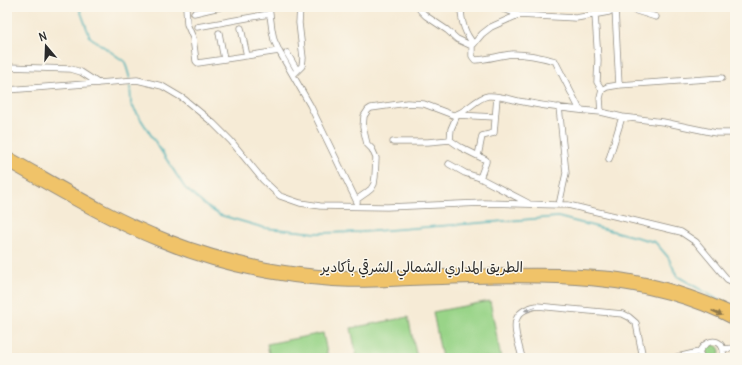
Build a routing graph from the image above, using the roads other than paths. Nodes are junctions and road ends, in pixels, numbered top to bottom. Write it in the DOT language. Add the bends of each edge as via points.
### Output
graph roads {
  1 [pos="186,7"];
  2 [pos="220,7"];
  3 [pos="269,7"];
  4 [pos="300,7"];
  5 [pos="418,7"];
  6 [pos="461,7"];
  7 [pos="496,7"];
  8 [pos="616,8"];
  9 [pos="194,13"];
  10 [pos="269,14"];
  11 [pos="518,15"];
  12 [pos="595,15"];
  13 [pos="656,17"];
  14 [pos="197,27"];
  15 [pos="241,28"];
  16 [pos="219,32"];
  17 [pos="473,45"];
  18 [pos="279,51"];
  19 [pos="287,53"];
  20 [pos="247,56"];
  21 [pos="224,59"];
  22 [pos="7,67"];
  23 [pos="295,72"];
  24 [pos="722,78"];
  25 [pos="101,83"];
  26 [pos="619,85"];
  27 [pos="7,90"];
  28 [pos="602,90"];
  29 [pos="497,97"];
  30 [pos="559,107"];
  31 [pos="580,110"];
  32 [pos="601,112"];
  33 [pos="457,114"];
  34 [pos="495,117"];
  35 [pos="622,117"];
  36 [pos="735,133"];
  37 [pos="450,140"];
  38 [pos="393,142"];
  39 [pos="478,156"];
  40 [pos="7,158"];
  41 [pos="609,159"];
  42 [pos="449,164"];
  43 [pos="480,178"];
  44 [pos="356,200"];
  45 [pos="528,204"];
  46 [pos="559,205"];
  47 [pos="359,207"];
  48 [pos="735,283"];
  49 [pos="735,313"];
  50 [pos="735,321"];
  51 [pos="723,348"];
  52 [pos="735,348"];
  53 [pos="699,352"];
  54 [pos="522,358"];
  55 [pos="643,358"];
  56 [pos="673,358"];
  57 [pos="702,358"];
  58 [pos="722,358"];
  1 -- 21 [label="street" via="187,24 193,38 196,61 199,63"];
  2 -- 9 [label="street"];
  3 -- 10 [label="street"];
  4 -- 23 [label="street" via="303,58 302,66"];
  5 -- 17 [label="street" via="457,39"];
  6 -- 17 [label="street" via="462,23"];
  7 -- 11 [label="street"];
  8 -- 12 [label="street"];
  8 -- 13 [label="street" via="627,8"];
  8 -- 26 [label="street"];
  10 -- 14 [label="street"];
  10 -- 18 [label="street"];
  11 -- 12 [label="street" via="570,18"];
  11 -- 17 [label="street" via="491,27"];
  12 -- 28 [label="street" via="597,82"];
  15 -- 20 [label="street"];
  16 -- 21 [label="street"];
  17 -- 31 [label="street" via="472,56 475,60 514,54 538,56 555,61"];
  18 -- 20 [label="street"];
  18 -- 23 [label="street"];
  19 -- 23 [label="street"];
  20 -- 21 [label="street"];
  22 -- 25 [label="street" via="71,69"];
  23 -- 44 [label="street"];
  24 -- 26 [label="street"];
  25 -- 27 [label="street"];
  25 -- 47 [label="street" via="136,80 162,86 184,99 231,141 263,180 280,196 320,206"];
  26 -- 28 [label="street"];
  28 -- 32 [label="street"];
  29 -- 30 [label="street"];
  29 -- 33 [label="street" via="482,98"];
  29 -- 34 [label="street"];
  30 -- 31 [label="street"];
  30 -- 46 [label="street" via="566,173"];
  31 -- 32 [label="street"];
  32 -- 35 [label="street"];
  33 -- 34 [label="street"];
  33 -- 37 [label="street"];
  33 -- 44 [label="street" via="424,104 402,104 368,110 364,116 363,127 367,144 376,158 375,177 371,189"];
  34 -- 39 [label="street" via="494,133 482,136"];
  35 -- 36 [label="street" via="716,133"];
  35 -- 41 [label="street"];
  37 -- 38 [label="street"];
  37 -- 39 [label="street"];
  39 -- 43 [label="street" via="486,162"];
  40 -- 49 [label="highway, الطريق المداري الشمالي الشرقي بأكادير" via="166,238 249,263 337,275 535,272 589,274 661,286"];
  40 -- 50 [label="highway, الطريق المداري الشمالي الشرقي بأكادير, one-way" via="72,199 142,235 193,255 243,268 334,282 581,280 666,294"];
  42 -- 43 [label="street"];
  43 -- 45 [label="street"];
  44 -- 47 [label="street"];
  45 -- 46 [label="street"];
  45 -- 47 [label="street"];
  46 -- 48 [label="street" via="676,230 691,237 727,279"];
  51 -- 52 [label="street"];
  51 -- 53 [label="street" via="718,342 710,341"];
  51 -- 58 [label="street"];
  53 -- 56 [label="street"];
  53 -- 57 [label="street"];
  55 -- 54 [label="street, one-way" via="636,323 623,314 537,306 528,308 516,318"];
}
